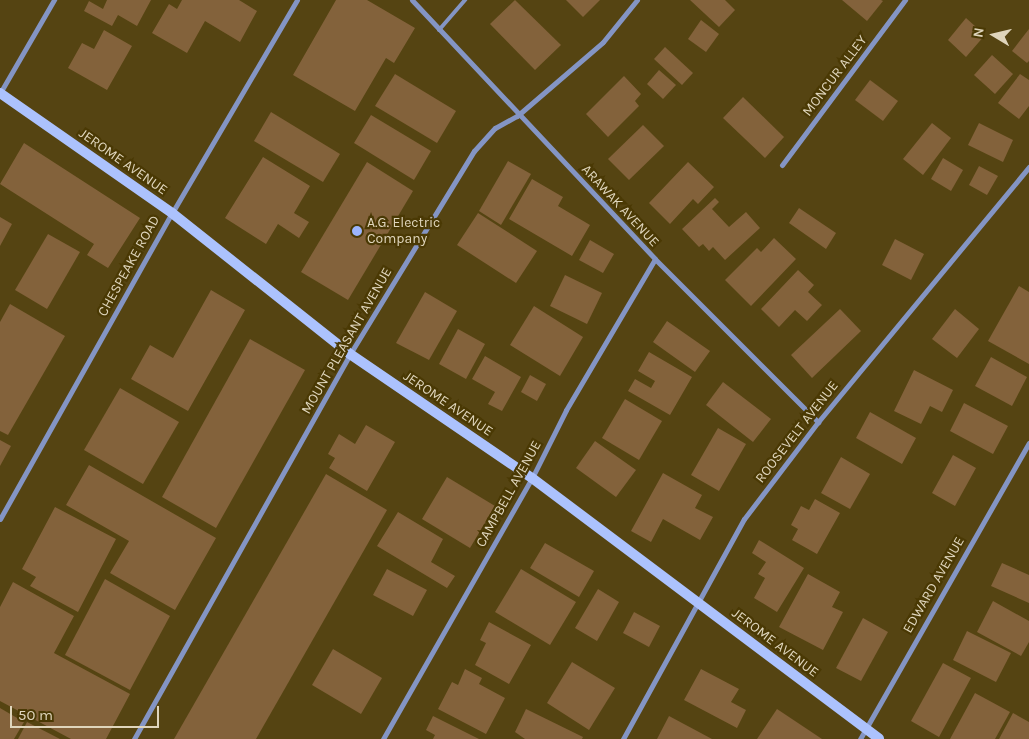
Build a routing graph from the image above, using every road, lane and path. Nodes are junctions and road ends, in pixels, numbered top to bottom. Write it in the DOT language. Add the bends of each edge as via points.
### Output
graph roads {
  1 [pos="54,0"];
  2 [pos="297,0"];
  3 [pos="412,0"];
  4 [pos="465,0"];
  5 [pos="636,0"];
  6 [pos="905,0"];
  7 [pos="439,30"];
  8 [pos="0,93"];
  9 [pos="517,116"];
  10 [pos="782,165"];
  11 [pos="1029,167"];
  12 [pos="172,213"];
  13 [pos="655,260"];
  14 [pos="350,354"];
  15 [pos="818,422"];
  16 [pos="1029,443"];
  17 [pos="532,478"];
  18 [pos="0,519"];
  19 [pos="700,603"];
  20 [pos="865,729"];
  21 [pos="134,739"];
  22 [pos="383,739"];
  23 [pos="623,739"];
  24 [pos="860,739"];
  25 [pos="878,739"];
  1 -- 8 [label="street"];
  2 -- 12 [label="street, CHESPEAKE ROAD"];
  3 -- 7 [label="street, ARAWAK AVENUE"];
  4 -- 7 [label="lane"];
  5 -- 9 [label="street, MOUNT PLEASANT AVENUE" via="603,42"];
  6 -- 10 [label="street, MONCUR ALLEY"];
  7 -- 9 [label="street, ARAWAK AVENUE"];
  8 -- 12 [label="street, JEROME AVENUE"];
  9 -- 13 [label="street, ARAWAK AVENUE"];
  9 -- 14 [label="street, MOUNT PLEASANT AVENUE" via="495,128 474,151"];
  11 -- 15 [label="street, ROOSEVELT AVENUE"];
  12 -- 14 [label="street, JEROME AVENUE"];
  12 -- 18 [label="street, CHESPEAKE ROAD"];
  13 -- 15 [label="street, ARAWAK AVENUE"];
  13 -- 17 [label="street, CAMPBELL AVENUE" via="566,410"];
  14 -- 17 [label="street, JEROME AVENUE"];
  14 -- 21 [label="street, MOUNT PLEASANT AVENUE"];
  15 -- 19 [label="street, ROOSEVELT AVENUE" via="744,519"];
  16 -- 20 [label="street, EDWARD AVENUE"];
  17 -- 19 [label="street, JEROME AVENUE"];
  17 -- 22 [label="street, CAMPBELL AVENUE"];
  19 -- 20 [label="street, JEROME AVENUE"];
  19 -- 23 [label="street, ROOSEVELT AVENUE"];
  20 -- 24 [label="street, EDWARD AVENUE"];
  20 -- 25 [label="street, JEROME AVENUE"];
}
